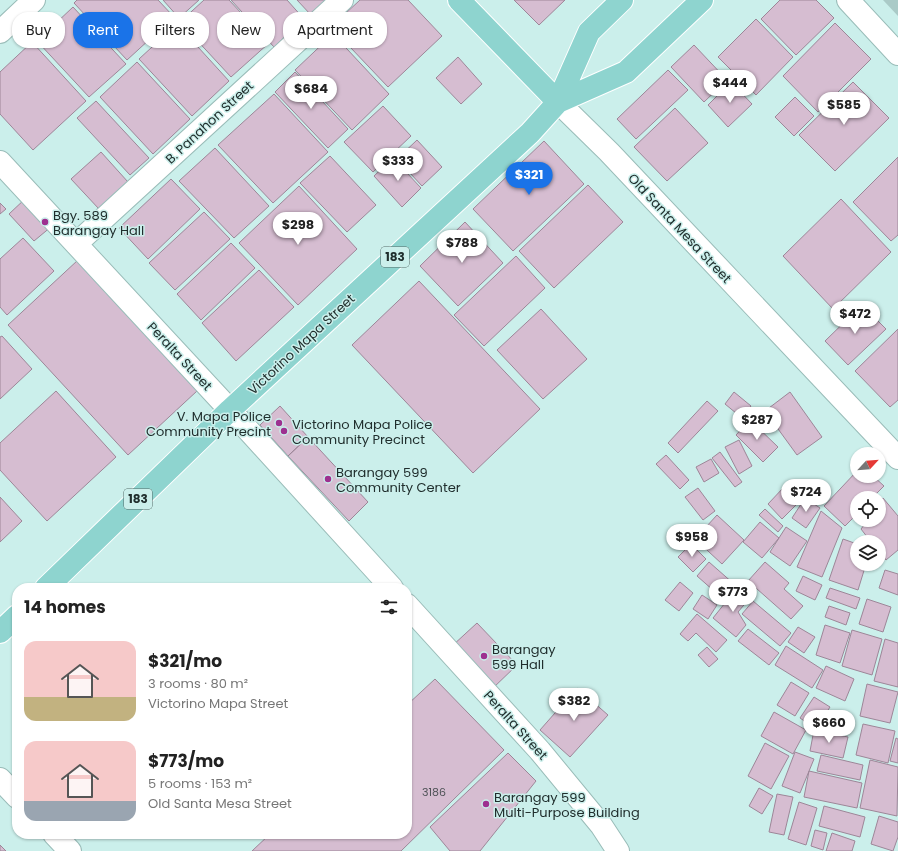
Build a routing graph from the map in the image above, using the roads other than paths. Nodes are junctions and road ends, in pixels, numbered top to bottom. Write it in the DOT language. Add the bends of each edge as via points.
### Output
graph roads {
  1 [pos="34,0"];
  2 [pos="342,0"];
  3 [pos="460,0"];
  4 [pos="622,0"];
  5 [pos="702,0"];
  6 [pos="848,0"];
  7 [pos="0,32"];
  8 [pos="898,54"];
  9 [pos="558,102"];
  10 [pos="0,162"];
  11 [pos="76,244"];
  12 [pos="230,410"];
  13 [pos="898,458"];
  14 [pos="51,583"];
  15 [pos="387,583"];
  16 [pos="412,610"];
  17 [pos="12,621"];
  18 [pos="0,632"];
  19 [pos="0,779"];
  20 [pos="12,792"];
  21 [pos="59,839"];
  22 [pos="70,851"];
  23 [pos="618,851"];
  1 -- 7 [label="street"];
  2 -- 11 [label="street, B. Panahon Street"];
  3 -- 9 [label="main road, Old Santa Mesa Street"];
  4 -- 9 [label="main road, Victorino Mapa Street / 183" via="590,32"];
  5 -- 9 [label="main road, Victorino Mapa Street / 183" via="626,72"];
  6 -- 8 [label="street"];
  9 -- 12 [label="main road, Victorino Mapa Street / 183" via="530,133"];
  9 -- 13 [label="street, Old Santa Mesa Street"];
  10 -- 11 [label="street, Peralta Street"];
  11 -- 12 [label="street, Peralta Street"];
  12 -- 14 [label="main road, Victorino Mapa Street / 183"];
  12 -- 15 [label="street, Peralta Street"];
  16 -- 23 [label="street, Peralta Street" via="540,751 602,825"];
  17 -- 18 [label="main road"];
  19 -- 20 [label="street"];
  21 -- 22 [label="street"];
}
